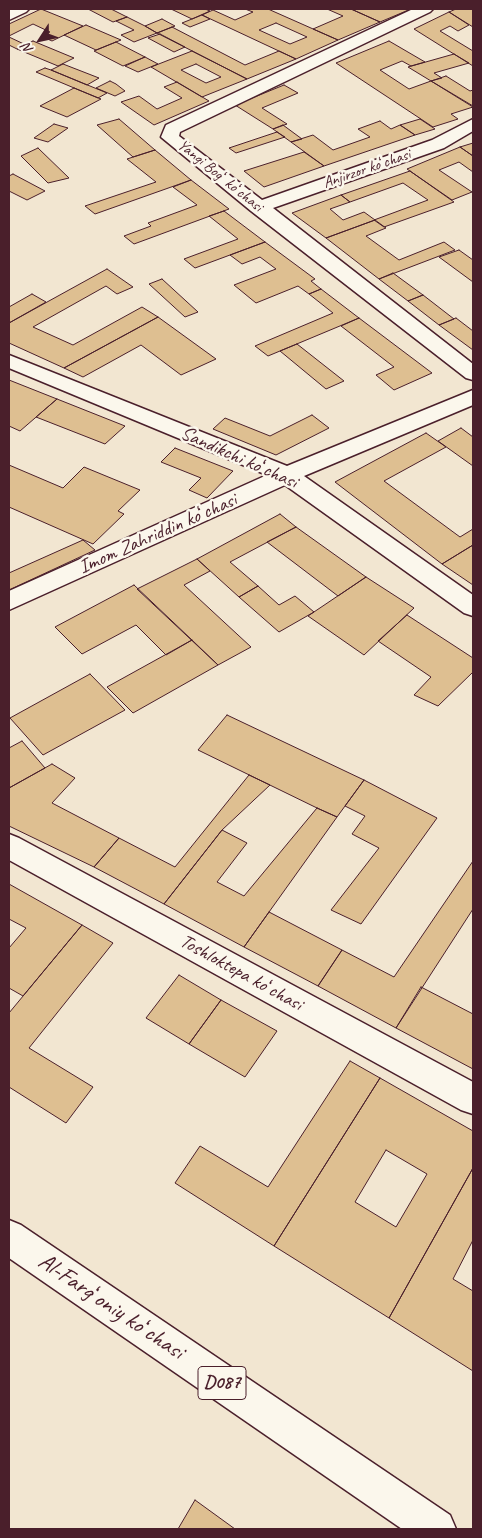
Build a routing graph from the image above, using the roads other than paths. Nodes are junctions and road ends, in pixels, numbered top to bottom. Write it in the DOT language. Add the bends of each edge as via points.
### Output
graph roads {
  1 [pos="21,9"];
  2 [pos="425,9"];
  3 [pos="9,15"];
  4 [pos="473,124"];
  5 [pos="258,207"];
  6 [pos="9,361"];
  7 [pos="473,374"];
  8 [pos="473,397"];
  9 [pos="287,475"];
  10 [pos="9,601"];
  11 [pos="473,607"];
  12 [pos="9,846"];
  13 [pos="473,1099"];
  14 [pos="11,1244"];
  15 [pos="436,1529"];
  1 -- 3 [label="street"];
  2 -- 5 [label="street, Yangi Bogʻ koʻchasi" via="172,129 170,137"];
  4 -- 5 [label="street, Anjirzor koʻchasi" via="438,144"];
  5 -- 7 [label="street, Yangi Bogʻ koʻchasi"];
  6 -- 9 [label="street, Sandikchi koʻchasi"];
  8 -- 9 [label="street, Imom Zahriddin koʻchasi"];
  9 -- 10 [label="street, Imom Zahriddin koʻchasi"];
  9 -- 11 [label="street, Sandikchi koʻchasi"];
  12 -- 13 [label="street, Toshloktepa koʻchasi"];
  14 -- 15 [label="street, Al-Fargʻoniy koʻchasi / D087"];
}
